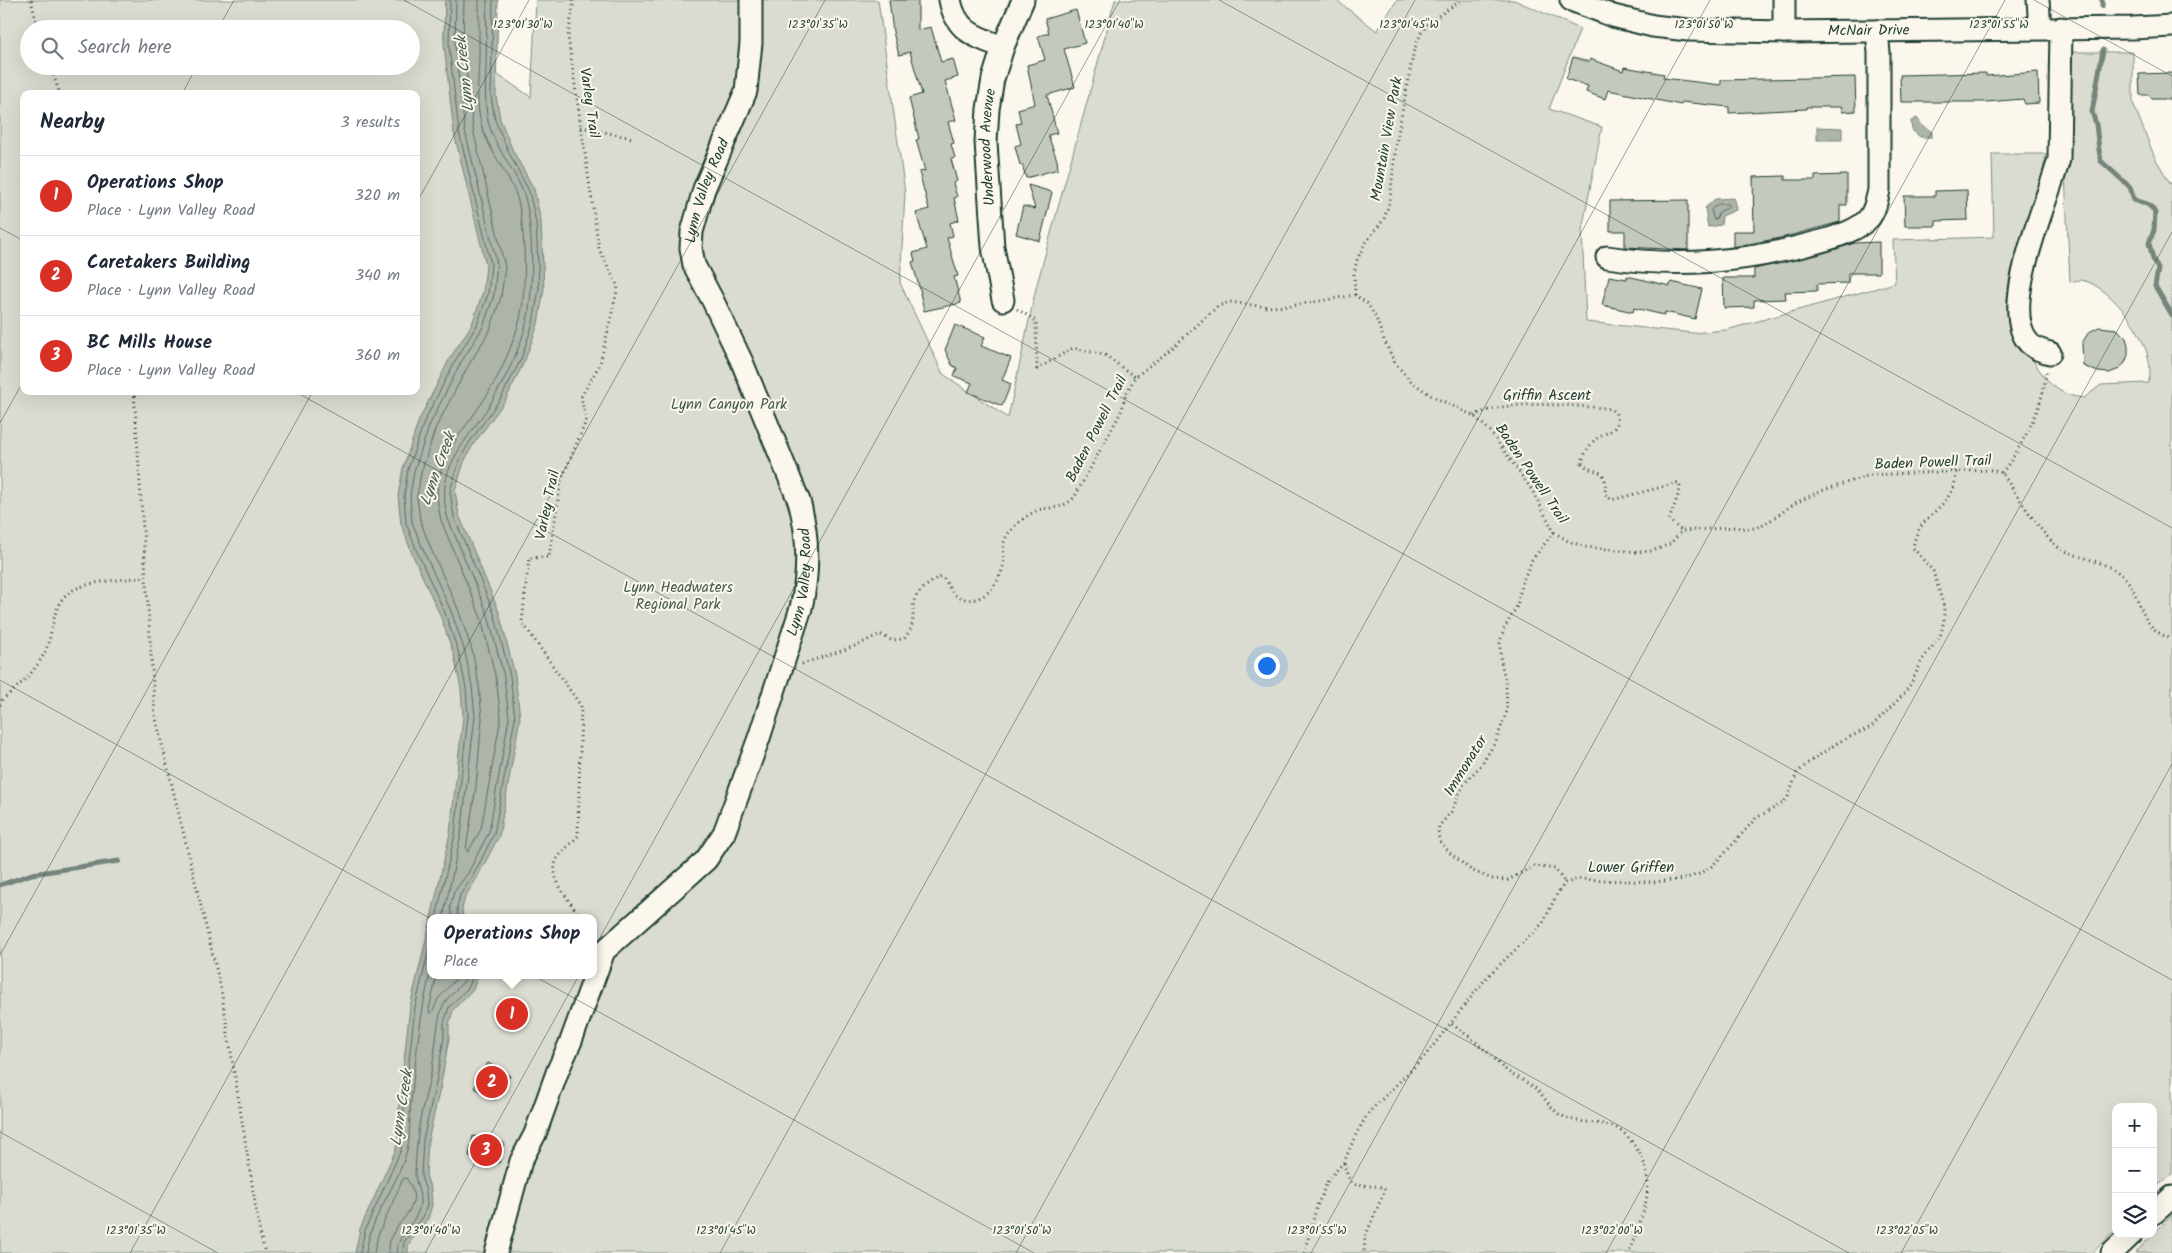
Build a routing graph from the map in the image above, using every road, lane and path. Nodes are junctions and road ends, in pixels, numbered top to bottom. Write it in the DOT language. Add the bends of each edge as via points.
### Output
graph roads {
  1 [pos="31,0"];
  2 [pos="574,0"];
  3 [pos="751,0"];
  4 [pos="950,0"];
  5 [pos="1023,0"];
  6 [pos="1462,0"];
  7 [pos="1571,0"];
  8 [pos="1784,0"];
  9 [pos="2038,0"];
  10 [pos="36,20"];
  11 [pos="2172,26"];
  12 [pos="2040,28"];
  13 [pos="2061,28"];
  14 [pos="1877,31"];
  15 [pos="1784,32"];
  16 [pos="1003,47"];
  17 [pos="53,75"];
  18 [pos="59,90"];
  19 [pos="581,127"];
  20 [pos="632,138"];
  21 [pos="1607,257"];
  22 [pos="1355,295"];
  23 [pos="1003,300"];
  24 [pos="1036,321"];
  25 [pos="2048,353"];
  26 [pos="1135,377"];
  27 [pos="134,395"];
  28 [pos="1474,416"];
  29 [pos="1957,471"];
  30 [pos="2002,473"];
  31 [pos="1682,531"];
  32 [pos="1554,532"];
  33 [pos="146,577"];
  34 [pos="2172,639"];
  35 [pos="783,659"];
  36 [pos="0,705"];
  37 [pos="1566,883"];
  38 [pos="578,914"];
  39 [pos="597,970"];
  40 [pos="594,979"];
  41 [pos="1452,1024"];
  42 [pos="1344,1162"];
  43 [pos="2172,1197"];
  44 [pos="2157,1210"];
  45 [pos="2128,1238"];
  46 [pos="265,1253"];
  47 [pos="496,1253"];
  48 [pos="1304,1253"];
  49 [pos="1364,1253"];
  50 [pos="1628,1253"];
  51 [pos="2112,1253"];
  1 -- 10 [label="path"];
  2 -- 19 [label="path, Varley Trail" via="568,37"];
  3 -- 35 [label="street, Lynn Valley Road" via="746,91 704,189 691,248 694,265 723,320 791,478 804,521 805,590"];
  4 -- 16 [label="street" via="954,16 963,28 974,36"];
  5 -- 16 [label="street, Underwood Avenue"];
  6 -- 22 [label="path, Mountain View Park" via="1429,22 1414,50 1396,144 1390,200 1384,219 1357,260"];
  7 -- 15 [label="street, McNair Drive" via="1613,16 1653,26"];
  8 -- 15 [label="street"];
  9 -- 12 [label="street"];
  11 -- 13 [label="street, McNair Drive"];
  12 -- 13 [label="street, McNair Drive"];
  12 -- 14 [label="street, McNair Drive"];
  13 -- 25 [label="street" via="2059,159 2036,226 2018,304 2024,335 2037,349"];
  14 -- 15 [label="street, McNair Drive"];
  14 -- 21 [label="street" via="1879,190 1876,206 1868,219 1823,241 1752,258 1665,262"];
  16 -- 23 [label="street, Underwood Avenue" via="993,79 986,142 993,247"];
  17 -- 18 [label="path"];
  19 -- 20 [label="path"];
  19 -- 38 [label="path, Varley Trail" via="599,249 618,287 600,364 581,397 586,421 561,481 549,557 529,558 522,622 581,706 578,836 557,859 554,871"];
  22 -- 26 [label="path, Baden Powell Trail" via="1290,306 1267,307 1230,302 1218,306"];
  22 -- 28 [label="path, Baden Powell Trail" via="1368,304 1395,363 1410,381 1437,399"];
  24 -- 26 [label="path" via="1037,369 1072,348 1105,355"];
  25 -- 30 [label="path" via="2041,397 2015,455"];
  26 -- 35 [label="path, Baden Powell Trail" via="1074,498 1065,506 1033,512 1009,533 1002,550 1004,563 1001,573 986,594 967,600 955,595 944,578 938,577 917,595 914,625 904,639 891,640 880,634 804,664"];
  27 -- 33 [label="path"];
  28 -- 31 [label="path, Griffin Ascent" via="1497,408 1542,405 1613,410 1617,423 1596,438 1582,457 1582,463 1603,476 1605,494 1612,500 1666,485 1680,485 1669,520"];
  28 -- 32 [label="path, Baden Powell Trail" via="1490,431 1532,490"];
  29 -- 30 [label="path, Baden Powell Trail" via="1991,470"];
  29 -- 31 [label="path, Baden Powell Trail" via="1870,476 1794,503 1764,525 1750,529"];
  29 -- 37 [label="path, Lower Griffen" via="1950,494 1927,517 1915,538 1913,548 1933,572 1944,607 1944,621 1940,637 1922,660 1904,694 1871,727 1809,762 1798,773 1788,797 1756,818 1725,854 1699,874 1653,882 1579,879"];
  30 -- 34 [label="path, Baden Powell Trail" via="2049,538 2060,548 2124,577 2151,626"];
  31 -- 32 [label="path, Baden Powell Trail" via="1670,544 1638,552 1586,547"];
  32 -- 37 [label="path, Immonator" via="1532,560 1517,606 1500,641 1507,711 1496,741 1464,784 1451,812 1439,826 1438,835 1440,843 1450,853 1471,870 1492,879 1508,880 1534,866 1555,869"];
  33 -- 36 [label="path" via="78,588 66,594 58,607 47,648 36,667"];
  33 -- 46 [label="path" via="155,715 221,989"];
  35 -- 39 [label="street, Lynn Valley Road" via="724,833 706,860 604,951"];
  37 -- 41 [label="path" via="1543,923 1487,977"];
  40 -- 47 [label="street, Lynn Valley Road" via="535,1134 520,1161"];
  41 -- 42 [label="path" via="1369,1112"];
  41 -- 50 [label="path" via="1495,1062 1526,1080 1558,1114 1573,1122 1601,1123 1617,1128 1630,1138 1641,1154 1647,1174 1647,1189 1644,1215"];
  42 -- 48 [label="path" via="1328,1180"];
  42 -- 49 [label="path" via="1348,1180 1353,1184 1385,1190 1365,1237"];
  43 -- 44 [label="street"];
  45 -- 51 [label="street"];
}
